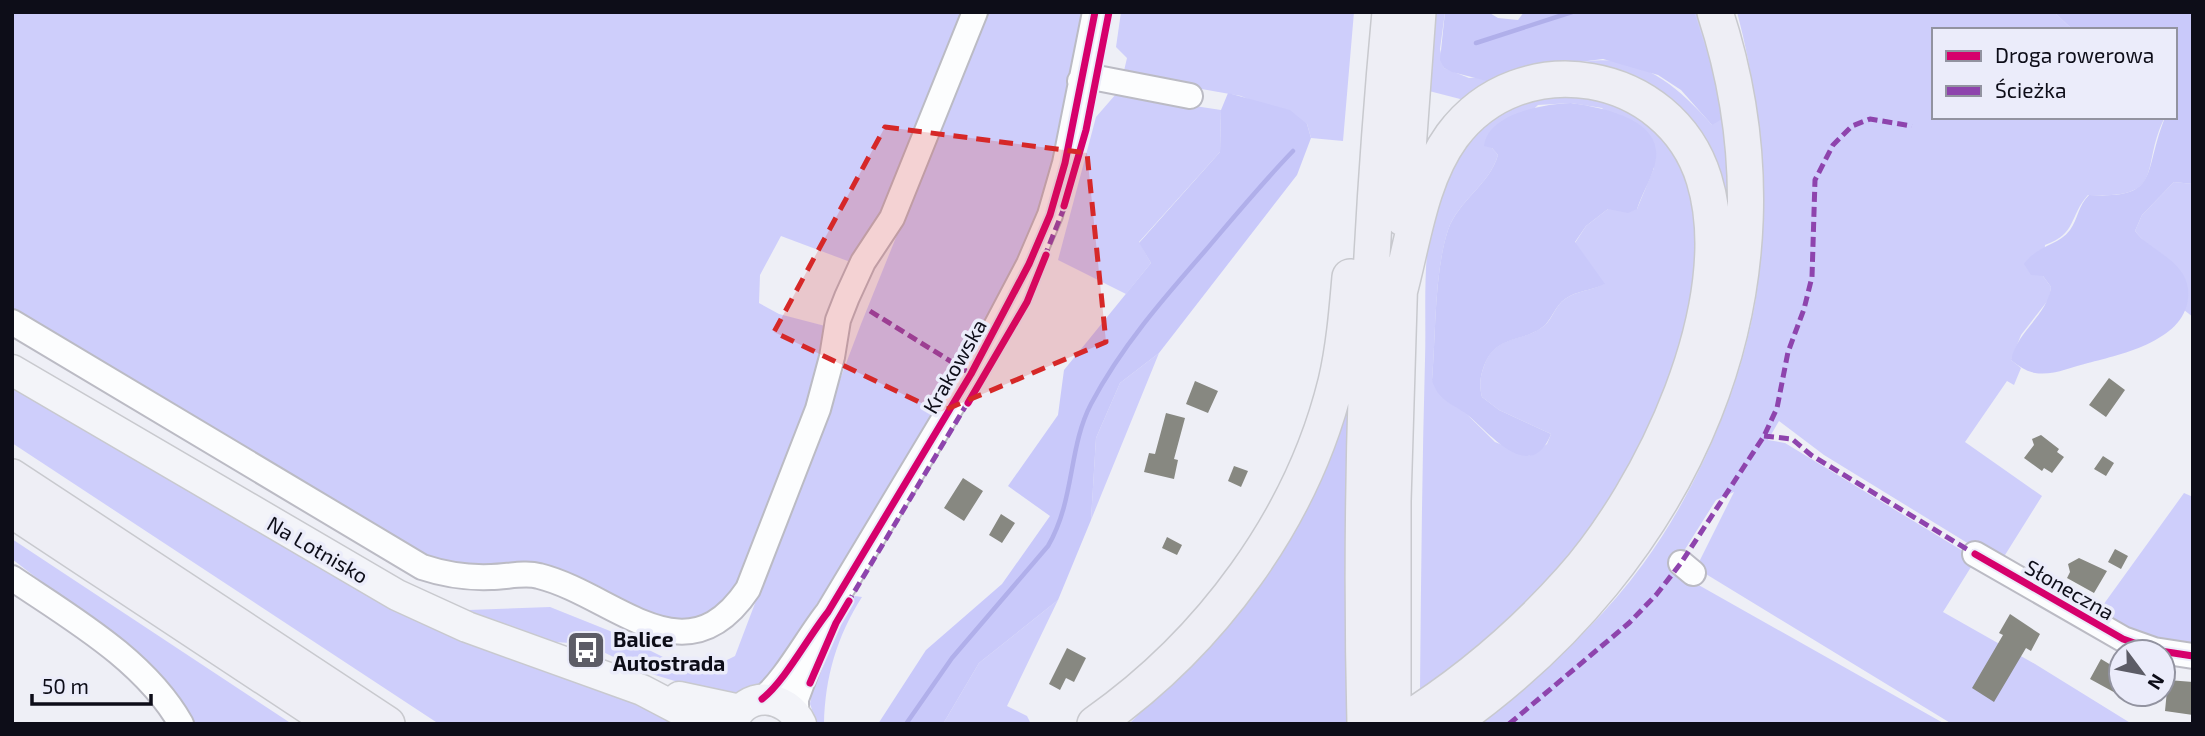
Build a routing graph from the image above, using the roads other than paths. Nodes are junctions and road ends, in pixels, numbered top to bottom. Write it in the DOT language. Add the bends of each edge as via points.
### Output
graph roads {
  1 [pos="975,12"];
  2 [pos="1094,12"];
  3 [pos="1390,12"];
  4 [pos="1418,12"];
  5 [pos="1715,12"];
  6 [pos="1080,82"];
  7 [pos="1190,96"];
  8 [pos="1381,109"];
  9 [pos="1399,293"];
  10 [pos="12,322"];
  11 [pos="12,370"];
  12 [pos="12,477"];
  13 [pos="12,510"];
  14 [pos="1975,554"];
  15 [pos="12,578"];
  16 [pos="828,612"];
  17 [pos="2193,656"];
  18 [pos="642,690"];
  19 [pos="745,711"];
  20 [pos="1459,717"];
  21 [pos="799,718"];
  22 [pos="181,724"];
  23 [pos="336,724"];
  24 [pos="387,724"];
  25 [pos="707,724"];
  26 [pos="1095,724"];
  27 [pos="1365,724"];
  28 [pos="1393,724"];
  29 [pos="1400,724"];
  1 -- 10 [label="street" via="892,218 847,297 818,409 748,589 734,610 704,629 678,634 647,624 537,575 451,577 422,567"];
  2 -- 6 [label="street, Krakowska"];
  3 -- 8 [label="highway"];
  4 -- 9 [label="highway"];
  5 -- 20 [label="highway" via="1735,94 1744,208 1735,304 1709,398 1669,487 1614,572 1559,634"];
  6 -- 7 [label="street" via="1097,78"];
  6 -- 16 [label="street, Krakowska" via="1065,163 1030,264 971,374"];
  8 -- 26 [label="highway" via="1357,205 1336,382 1298,485 1261,552 1224,603 1151,680"];
  8 -- 27 [label="highway" via="1366,385"];
  9 -- 28 [label="highway"];
  9 -- 29 [label="highway" via="1425,190 1443,151 1475,112 1507,92 1539,81 1573,78 1621,88 1668,119 1698,163 1711,220 1709,290 1695,352 1664,434 1625,507 1585,563 1538,614 1467,676"];
  11 -- 18 [label="main road, Na Lotnisko" via="397,595 467,627"];
  12 -- 24 [label="highway"];
  13 -- 23 [label="highway"];
  14 -- 17 [label="street, Słoneczna" via="2123,639"];
  15 -- 22 [label="street" via="125,661"];
  16 -- 19 [label="street, Krakowska" via="773,690"];
  16 -- 21 [label="street, Krakowska" via="796,699"];
  18 -- 19 [label="main road, Na Lotnisko"];
  18 -- 25 [label="main road, Na Lotnisko"];
  19 -- 21 [label="main road, Na Lotnisko" via="780,701"];
}
